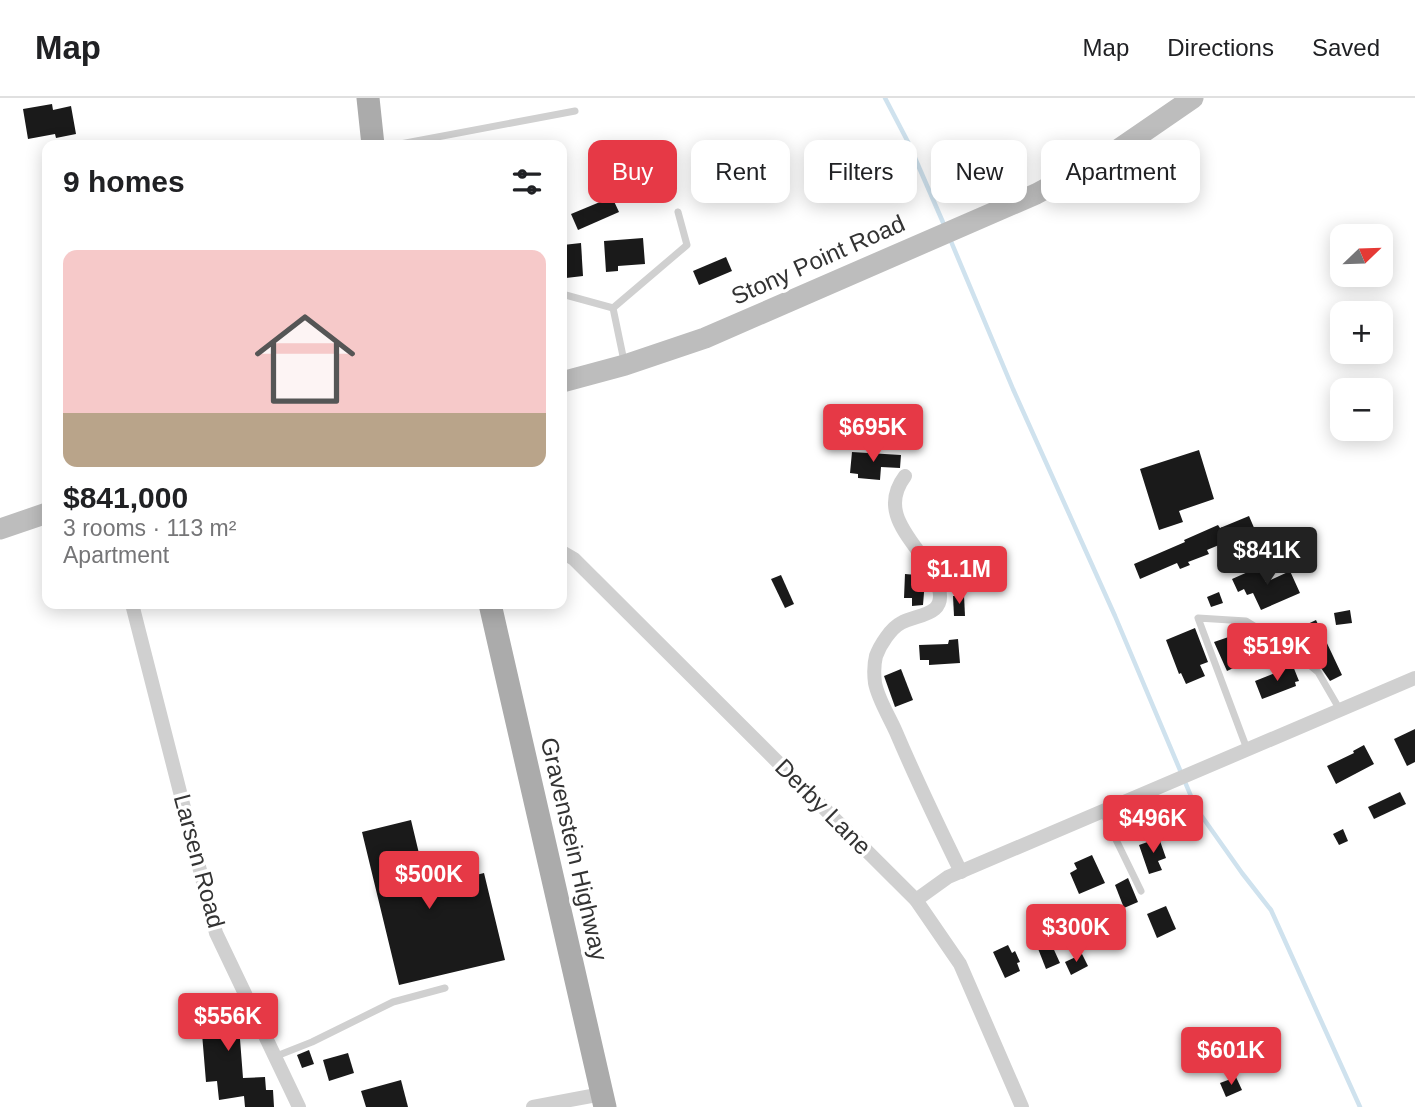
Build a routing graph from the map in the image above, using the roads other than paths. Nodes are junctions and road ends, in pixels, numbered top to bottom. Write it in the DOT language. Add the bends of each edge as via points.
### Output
graph roads {
  1 [pos="368,98"];
  2 [pos="1193,98"];
  3 [pos="575,111"];
  4 [pos="372,140"];
  5 [pos="421,140"];
  6 [pos="678,212"];
  7 [pos="567,295"];
  8 [pos="613,308"];
  9 [pos="625,365"];
  10 [pos="567,381"];
  11 [pos="905,476"];
  12 [pos="42,515"];
  13 [pos="0,528"];
  14 [pos="567,555"];
  15 [pos="133,609"];
  16 [pos="491,609"];
  17 [pos="1414,681"];
  18 [pos="1340,710"];
  19 [pos="1247,750"];
  20 [pos="1102,811"];
  21 [pos="961,872"];
  22 [pos="1141,891"];
  23 [pos="916,900"];
  24 [pos="445,988"];
  25 [pos="274,1057"];
  26 [pos="604,1101"];
  27 [pos="299,1107"];
  28 [pos="533,1107"];
  29 [pos="1022,1107"];
  1 -- 4 [label="main road"];
  2 -- 9 [label="main road, Stony Point Road" via="1116,151 1004,208 705,338"];
  3 -- 5 [label="lane"];
  6 -- 8 [label="lane" via="687,245"];
  7 -- 8 [label="lane"];
  8 -- 9 [label="lane"];
  9 -- 10 [label="main road, Stony Point Road"];
  11 -- 21 [label="street" via="895,496 898,518 934,577 940,601 931,612 899,623 884,641 876,657 875,684"];
  12 -- 13 [label="main road"];
  14 -- 23 [label="street, Derby Lane"];
  15 -- 25 [label="street, Larsen Road" via="216,933"];
  16 -- 26 [label="main road, Gravenstein Highway"];
  17 -- 18 [label="street"];
  18 -- 19 [label="street"];
  18 -- 19 [label="lane" via="1318,672 1288,647 1246,621 1198,618"];
  19 -- 20 [label="street"];
  20 -- 21 [label="street"];
  20 -- 22 [label="lane"];
  21 -- 23 [label="street"];
  23 -- 29 [label="street, Derby Lane" via="960,964"];
  24 -- 25 [label="lane" via="393,1002"];
  25 -- 27 [label="street, Larsen Road"];
  26 -- 28 [label="street"];
}
